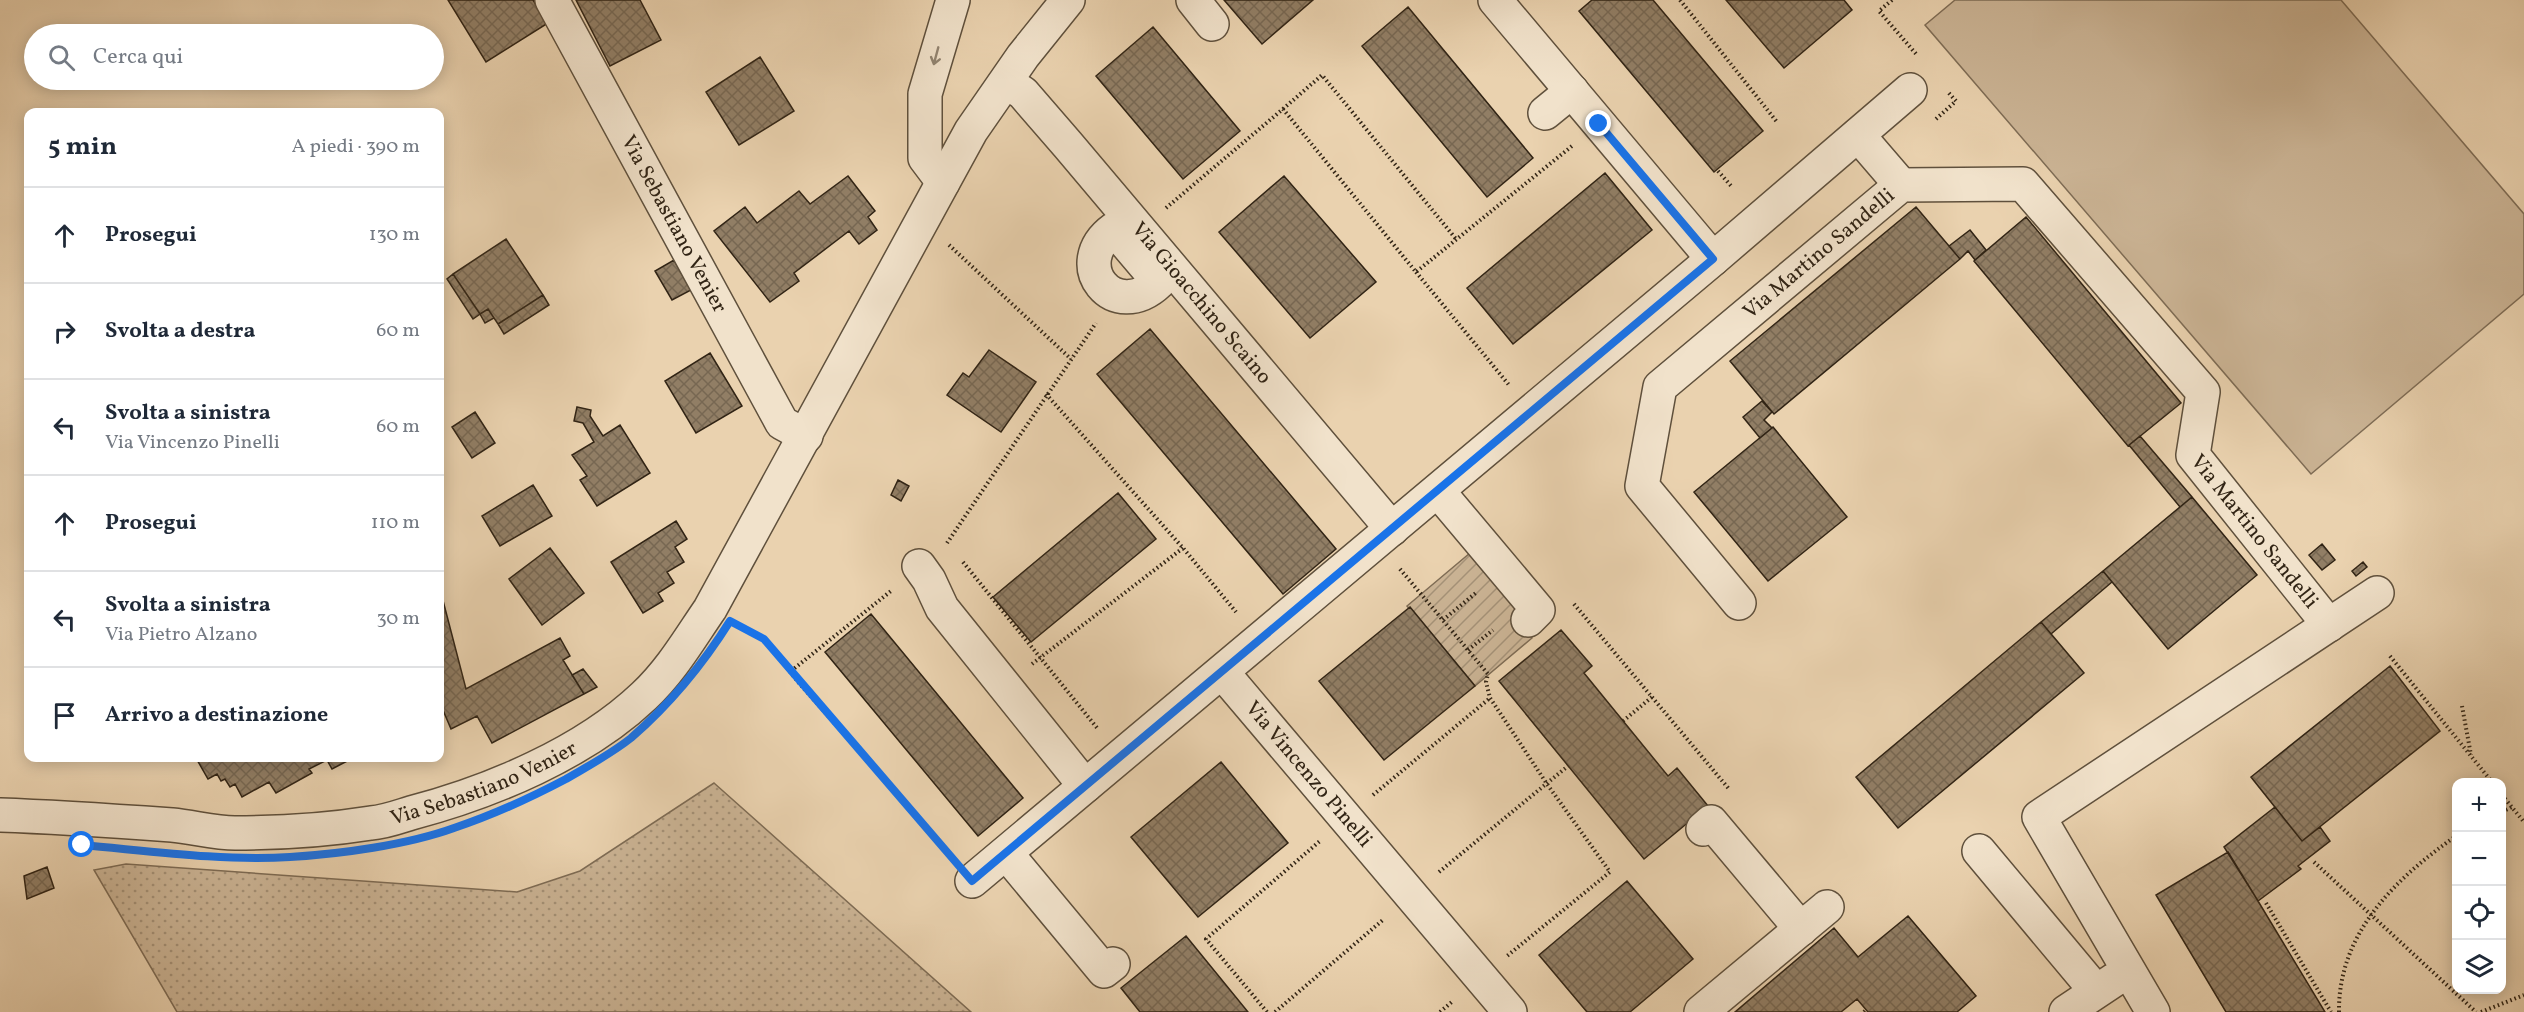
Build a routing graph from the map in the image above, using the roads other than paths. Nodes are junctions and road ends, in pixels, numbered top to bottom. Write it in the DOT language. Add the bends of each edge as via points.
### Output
graph roads {
  1 [pos="552,0"];
  2 [pos="953,0"];
  3 [pos="1068,0"];
  4 [pos="1495,0"];
  5 [pos="1006,82"];
  6 [pos="1910,90"];
  7 [pos="1572,91"];
  8 [pos="1545,113"];
  9 [pos="1858,135"];
  10 [pos="943,182"];
  11 [pos="1901,185"];
  12 [pos="1713,259"];
  13 [pos="806,436"];
  14 [pos="1438,491"];
  15 [pos="1392,529"];
  16 [pos="919,566"];
  17 [pos="2377,593"];
  18 [pos="1739,603"];
  19 [pos="1528,620"];
  20 [pos="2329,625"];
  21 [pos="1222,672"];
  22 [pos="1085,786"];
  23 [pos="0,815"];
  24 [pos="1703,829"];
  25 [pos="1979,851"];
  26 [pos="1006,854"];
  27 [pos="972,881"];
  28 [pos="1827,907"];
  29 [pos="1801,929"];
  30 [pos="1113,964"];
  31 [pos="2129,972"];
  32 [pos="2096,991"];
  33 [pos="1510,1012"];
  34 [pos="1701,1012"];
  35 [pos="2066,1012"];
  36 [pos="2153,1012"];
  1 -- 13 [label="street, Via Sebastiano Venier" via="782,423"];
  2 -- 10 [label="street, one-way" via="925,94 925,158"];
  3 -- 5 [label="street, Via Sebastiano Venier"];
  4 -- 7 [label="street"];
  5 -- 10 [label="street, Via Sebastiano Venier" via="971,131"];
  5 -- 15 [label="street, Via Gioacchino Scaino" via="1023,93"];
  6 -- 9 [label="street"];
  7 -- 8 [label="street"];
  7 -- 12 [label="street"];
  9 -- 11 [label="street"];
  9 -- 12 [label="street"];
  10 -- 13 [label="street, Via Sebastiano Venier"];
  11 -- 18 [label="street, Via Martino Sandelli" via="1660,387 1642,486"];
  11 -- 20 [label="street, Via Martino Sandelli" via="2023,184 2204,392 2193,455"];
  12 -- 14 [label="street"];
  13 -- 23 [label="street, Via Sebastiano Venier" via="710,609 667,670 644,696 612,722 566,751 500,783 439,806 373,823 290,831 233,833 107,820"];
  14 -- 15 [label="street"];
  14 -- 19 [label="street" via="1538,610"];
  15 -- 21 [label="street"];
  16 -- 22 [label="street" via="942,608"];
  17 -- 20 [label="street, Via Martino Sandelli"];
  20 -- 31 [label="street, Via Martino Sandelli" via="2039,817"];
  21 -- 22 [label="street"];
  21 -- 33 [label="street, Via Vincenzo Pinelli"];
  22 -- 26 [label="street"];
  24 -- 29 [label="street" via="1711,822"];
  25 -- 32 [label="street"];
  26 -- 27 [label="street"];
  26 -- 30 [label="street" via="1104,971"];
  28 -- 29 [label="street"];
  29 -- 34 [label="street"];
  31 -- 32 [label="street"];
  31 -- 36 [label="street, Via Martino Sandelli"];
  32 -- 35 [label="street"];
}
